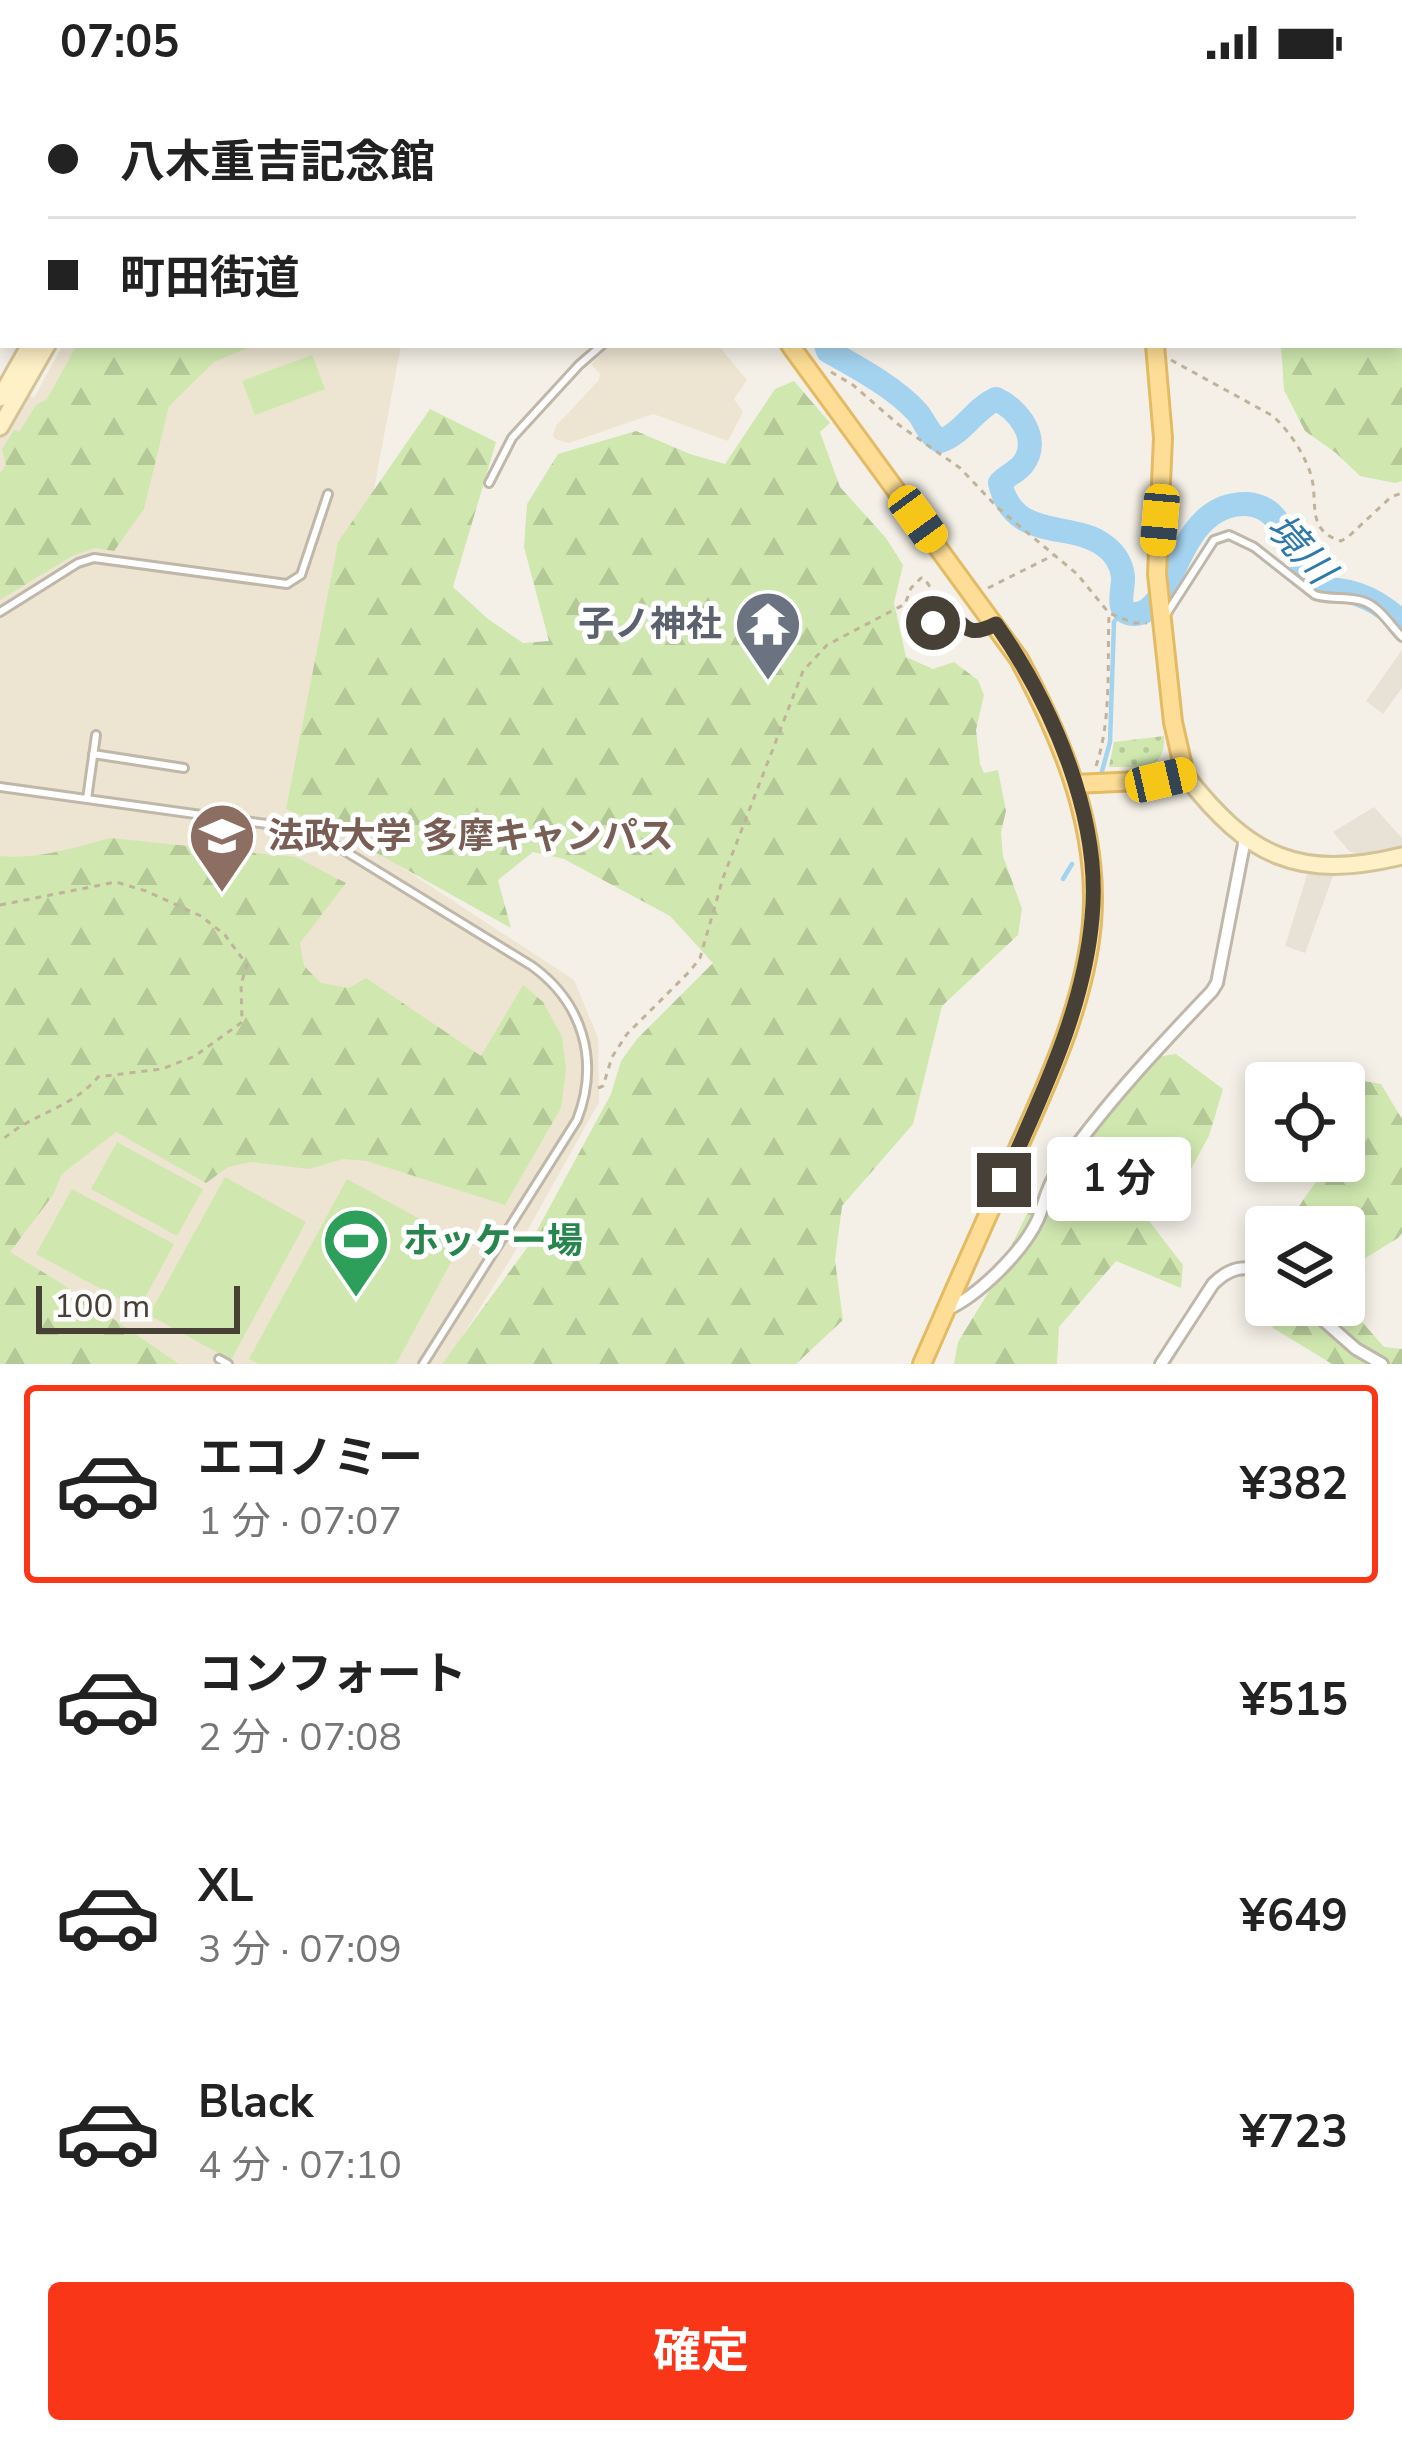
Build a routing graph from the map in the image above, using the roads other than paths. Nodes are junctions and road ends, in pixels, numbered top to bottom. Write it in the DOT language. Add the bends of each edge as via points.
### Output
graph roads {
  1 [pos="28,348"];
  2 [pos="45,348"];
  3 [pos="599,348"];
  4 [pos="792,348"];
  5 [pos="1155,349"];
  6 [pos="0,398"];
  7 [pos="0,428"];
  8 [pos="489,483"];
  9 [pos="328,494"];
  10 [pos="0,612"];
  11 [pos="1160,614"];
  12 [pos="933,623"];
  13 [pos="996,624"];
  14 [pos="1402,637"];
  15 [pos="96,735"];
  16 [pos="93,754"];
  17 [pos="184,768"];
  18 [pos="1185,775"];
  19 [pos="1083,783"];
  20 [pos="0,787"];
  21 [pos="87,799"];
  22 [pos="1245,839"];
  23 [pos="1402,856"];
  24 [pos="1245,1268"];
  25 [pos="946,1310"];
  26 [pos="1330,1326"];
  27 [pos="423,1364"];
  28 [pos="922,1364"];
  29 [pos="1161,1364"];
  30 [pos="1382,1364"];
  1 -- 6 [label="street"];
  2 -- 7 [label="street"];
  3 -- 8 [label="lane" via="512,438"];
  4 -- 13 [label="main road"];
  5 -- 11 [label="main road" via="1163,438"];
  9 -- 10 [label="lane" via="301,574 287,584 94,558"];
  11 -- 14 [label="lane" via="1214,540 1229,535 1315,595 1375,607"];
  11 -- 18 [label="main road"];
  12 -- 13 [label="lane" via="946,610 971,631"];
  13 -- 19 [label="main road"];
  15 -- 16 [label="lane"];
  16 -- 17 [label="lane"];
  16 -- 21 [label="lane"];
  18 -- 19 [label="main road"];
  18 -- 22 [label="street"];
  19 -- 25 [label="main road" via="1093,885 1083,975 1045,1087"];
  20 -- 21 [label="lane"];
  21 -- 27 [label="lane" via="281,826 322,840 532,966 573,1009 588,1064 569,1134"];
  22 -- 23 [label="street" via="1305,863"];
  22 -- 25 [label="street" via="1217,983 1051,1181 1027,1240"];
  24 -- 29 [label="street" via="1213,1284"];
  25 -- 28 [label="main road"];
  26 -- 30 [label="street"];
}
